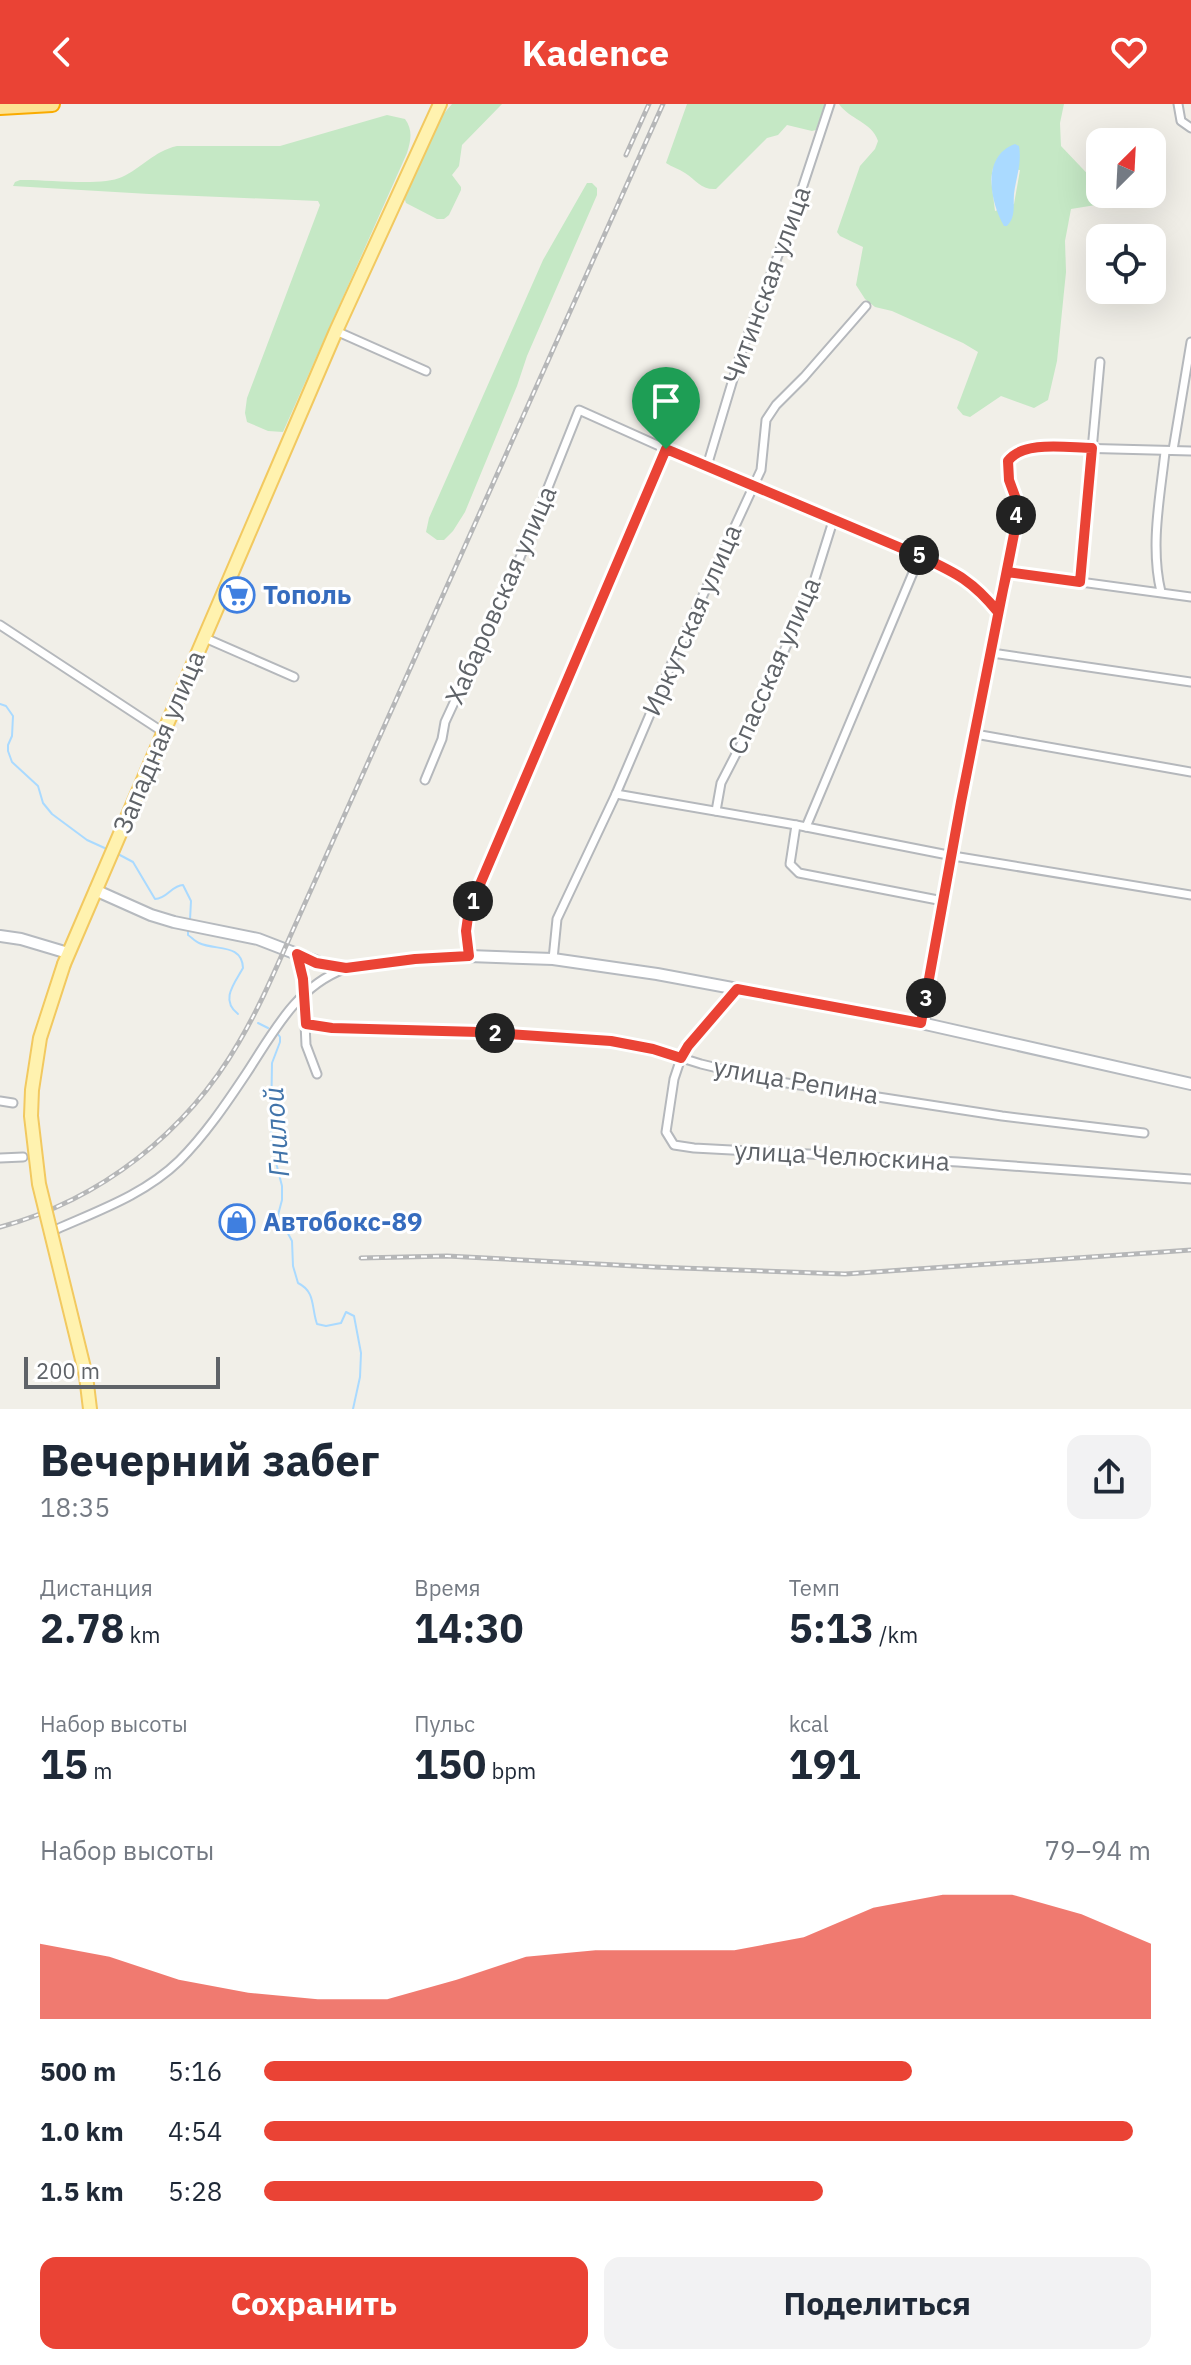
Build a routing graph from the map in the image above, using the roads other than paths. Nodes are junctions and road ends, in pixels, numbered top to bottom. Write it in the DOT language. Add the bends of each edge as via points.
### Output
graph roads {
  1 [pos="52,104"];
  2 [pos="440,104"];
  3 [pos="830,104"];
  4 [pos="1178,104"];
  5 [pos="0,107"];
  6 [pos="1191,128"];
  7 [pos="866,306"];
  8 [pos="336,331"];
  9 [pos="1191,342"];
  10 [pos="1100,362"];
  11 [pos="426,371"];
  12 [pos="1092,448"];
  13 [pos="666,449"];
  14 [pos="1169,451"];
  15 [pos="1191,451"];
  16 [pos="707,466"];
  17 [pos="754,486"];
  18 [pos="833,521"];
  19 [pos="920,556"];
  20 [pos="1007,572"];
  21 [pos="1080,582"];
  22 [pos="1161,592"];
  23 [pos="1191,597"];
  24 [pos="998,612"];
  25 [pos="0,625"];
  26 [pos="205,638"];
  27 [pos="992,653"];
  28 [pos="1191,671"];
  29 [pos="294,677"];
  30 [pos="1190,682"];
  31 [pos="163,732"];
  32 [pos="975,734"];
  33 [pos="1191,772"];
  34 [pos="425,780"];
  35 [pos="616,794"];
  36 [pos="716,811"];
  37 [pos="796,825"];
  38 [pos="806,827"];
  39 [pos="953,856"];
  40 [pos="95,890"];
  41 [pos="1191,895"];
  42 [pos="943,901"];
  43 [pos="0,936"];
  44 [pos="297,954"];
  45 [pos="469,956"];
  46 [pos="66,959"];
  47 [pos="553,959"];
  48 [pos="346,968"];
  49 [pos="737,989"];
  50 [pos="304,994"];
  51 [pos="921,1023"];
  52 [pos="306,1024"];
  53 [pos="681,1058"];
  54 [pos="317,1074"];
  55 [pos="1191,1084"];
  56 [pos="0,1101"];
  57 [pos="13,1103"];
  58 [pos="1144,1133"];
  59 [pos="23,1157"];
  60 [pos="0,1158"];
  61 [pos="1191,1179"];
  62 [pos="57,1229"];
  63 [pos="90,1409"];
  1 -- 5 [label="highway"];
  2 -- 8 [label="main road, Западная улица"];
  3 -- 16 [label="street, Читинская улица" via="740,356"];
  4 -- 6 [label="street" via="1181,121"];
  7 -- 17 [label="street, Иркутская улица" via="766,420 761,470"];
  8 -- 11 [label="street"];
  8 -- 26 [label="main road, Западная улица"];
  9 -- 14 [label="street"];
  10 -- 12 [label="street"];
  12 -- 14 [label="street"];
  12 -- 20 [label="street" via="1037,447 1013,454 1008,461 1016,524"];
  12 -- 21 [label="street"];
  13 -- 16 [label="street"];
  13 -- 34 [label="street, Хабаровская улица" via="579,410"];
  13 -- 45 [label="street" via="469,910"];
  14 -- 15 [label="street"];
  14 -- 22 [label="street" via="1155,543"];
  16 -- 17 [label="street"];
  17 -- 18 [label="street"];
  17 -- 35 [label="street, Иркутская улица"];
  18 -- 19 [label="street"];
  18 -- 36 [label="street, Спасская улица" via="812,588 721,783"];
  19 -- 24 [label="street" via="962,576"];
  19 -- 38 [label="street"];
  20 -- 21 [label="street"];
  20 -- 24 [label="street"];
  21 -- 22 [label="street"];
  22 -- 23 [label="street"];
  24 -- 27 [label="street"];
  25 -- 31 [label="street"];
  26 -- 29 [label="street"];
  26 -- 31 [label="main road, Западная улица"];
  27 -- 30 [label="street"];
  27 -- 32 [label="street"];
  28 -- 30 [label="street"];
  31 -- 40 [label="main road, Западная улица"];
  32 -- 33 [label="street"];
  32 -- 39 [label="street"];
  35 -- 36 [label="street"];
  35 -- 47 [label="street, Иркутская улица" via="557,919"];
  36 -- 37 [label="street"];
  37 -- 38 [label="street"];
  37 -- 42 [label="street" via="790,864 799,873"];
  38 -- 39 [label="street"];
  39 -- 41 [label="street"];
  39 -- 42 [label="street"];
  40 -- 44 [label="main road" via="151,915 258,939"];
  40 -- 46 [label="main road, Западная улица"];
  42 -- 51 [label="street"];
  43 -- 46 [label="main road" via="21,939"];
  44 -- 48 [label="main road"];
  44 -- 50 [label="street"];
  45 -- 47 [label="main road"];
  45 -- 48 [label="main road"];
  46 -- 63 [label="main road, Западная улица, bridge" via="40,1038 31,1116 39,1184"];
  47 -- 49 [label="main road"];
  48 -- 50 [label="street" via="327,975"];
  49 -- 51 [label="main road"];
  49 -- 53 [label="street, улица Челюскина"];
  50 -- 52 [label="street"];
  50 -- 62 [label="street" via="213,1121 167,1173 127,1198"];
  51 -- 55 [label="main road"];
  52 -- 53 [label="street, улица Репина" via="599,1039"];
  52 -- 54 [label="street" via="306,1045"];
  53 -- 58 [label="street, улица Репина" via="767,1080"];
  53 -- 61 [label="street, улица Челюскина" via="666,1132 679,1147"];
  56 -- 57 [label="street"];
  59 -- 60 [label="street"];
}
